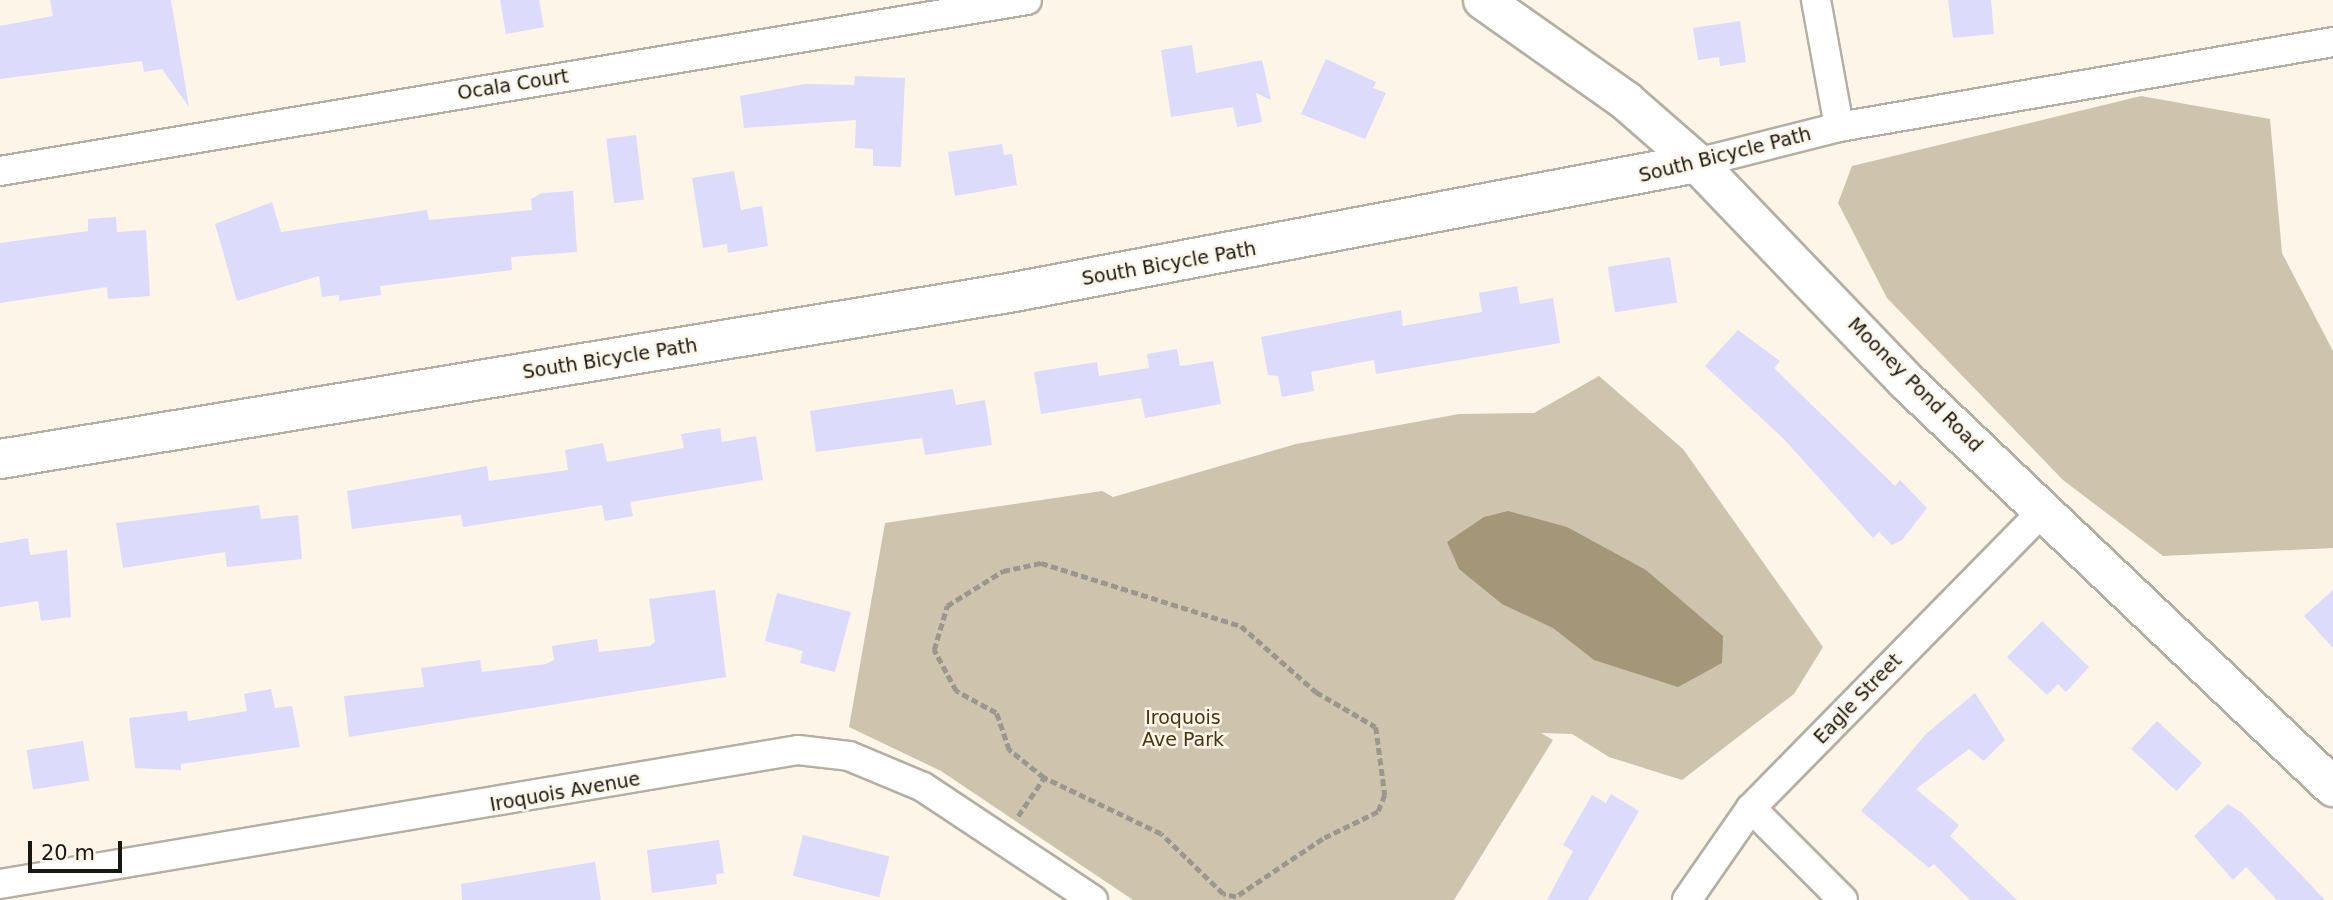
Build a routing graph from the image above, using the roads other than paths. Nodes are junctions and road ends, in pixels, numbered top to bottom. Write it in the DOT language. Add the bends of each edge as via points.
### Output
graph roads {
  1 [pos="1027,0"];
  2 [pos="1483,0"];
  3 [pos="1816,0"];
  4 [pos="2333,42"];
  5 [pos="1839,127"];
  6 [pos="1698,163"];
  7 [pos="0,171"];
  8 [pos="0,459"];
  9 [pos="2043,511"];
  10 [pos="2333,788"];
  11 [pos="1751,808"];
  12 [pos="0,884"];
  13 [pos="1093,900"];
  14 [pos="1687,900"];
  15 [pos="1843,900"];
  1 -- 7 [label="street, Ocala Court"];
  2 -- 6 [label="street, Mooney Pond Road" via="1626,101"];
  3 -- 5 [label="street"];
  4 -- 5 [label="street, South Bicycle Path"];
  5 -- 6 [label="street, South Bicycle Path"];
  6 -- 8 [label="street, South Bicycle Path" via="1014,292"];
  6 -- 9 [label="street, Mooney Pond Road" via="1908,382"];
  9 -- 10 [label="street, Mooney Pond Road"];
  9 -- 11 [label="street, Eagle Street"];
  11 -- 14 [label="street, Eagle Street"];
  11 -- 15 [label="street"];
  12 -- 13 [label="street, Iroquois Avenue" via="798,750 849,755 923,787"];
}
